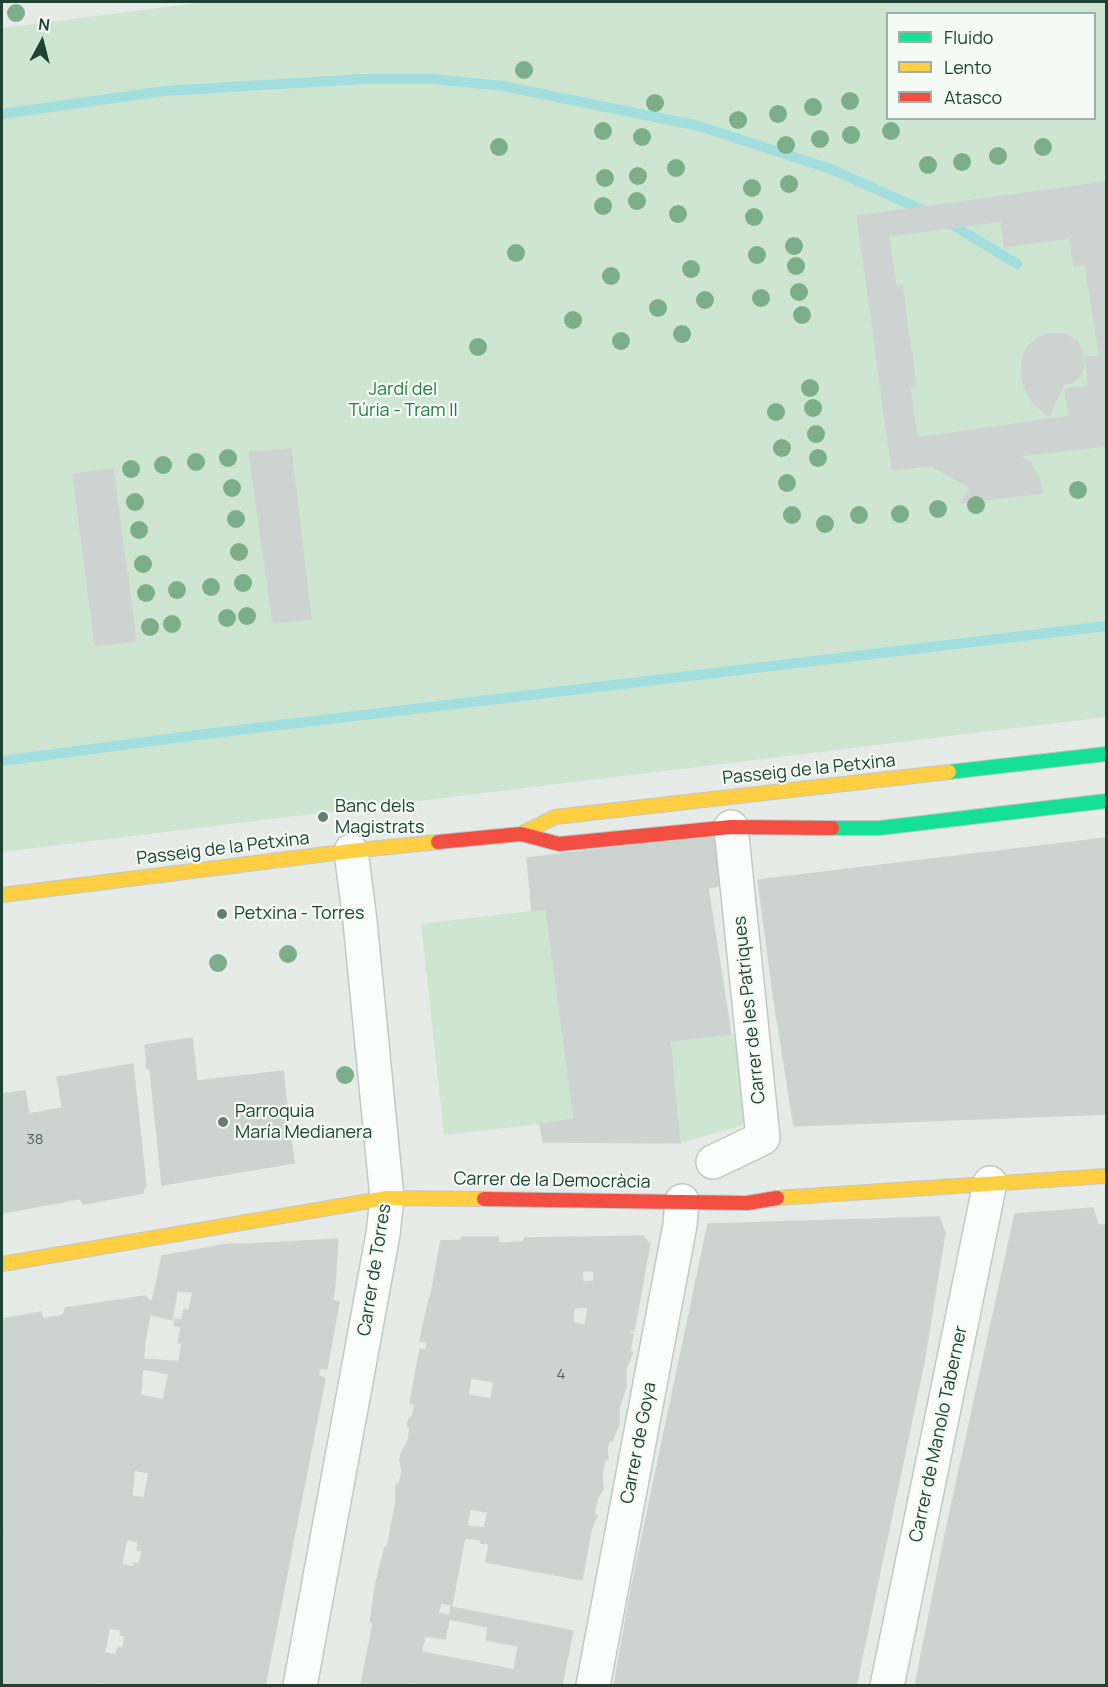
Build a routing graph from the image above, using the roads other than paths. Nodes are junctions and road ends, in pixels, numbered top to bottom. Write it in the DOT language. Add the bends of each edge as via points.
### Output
graph roads {
  1 [pos="1107,754"];
  2 [pos="1107,801"];
  3 [pos="731,827"];
  4 [pos="520,834"];
  5 [pos="351,850"];
  6 [pos="2,895"];
  7 [pos="713,1162"];
  8 [pos="1107,1176"];
  9 [pos="990,1183"];
  10 [pos="387,1198"];
  11 [pos="682,1201"];
  12 [pos="2,1264"];
  13 [pos="300,1686"];
  14 [pos="593,1686"];
  15 [pos="887,1686"];
  1 -- 4 [label="main road, Passeig de la Petxina" via="555,817"];
  2 -- 3 [label="main road, Passeig de la Petxina" via="880,828"];
  3 -- 4 [label="main road, Passeig de la Petxina" via="559,844"];
  3 -- 7 [label="street, Carrer de les Patriques" via="763,1138"];
  4 -- 5 [label="main road, Passeig de la Petxina"];
  5 -- 6 [label="main road, Passeig de la Petxina"];
  5 -- 10 [label="street, Carrer de Torres"];
  8 -- 9 [label="main road, Carrer de la Democràcia"];
  9 -- 11 [label="main road, Carrer de la Democràcia" via="747,1203"];
  9 -- 15 [label="street, Carrer de Manolo Taberner"];
  10 -- 11 [label="main road, Carrer de la Democràcia"];
  10 -- 12 [label="main road, Carrer de la Democràcia"];
  10 -- 13 [label="street, Carrer de Torres"];
  11 -- 14 [label="street, Carrer de Goya"];
}
